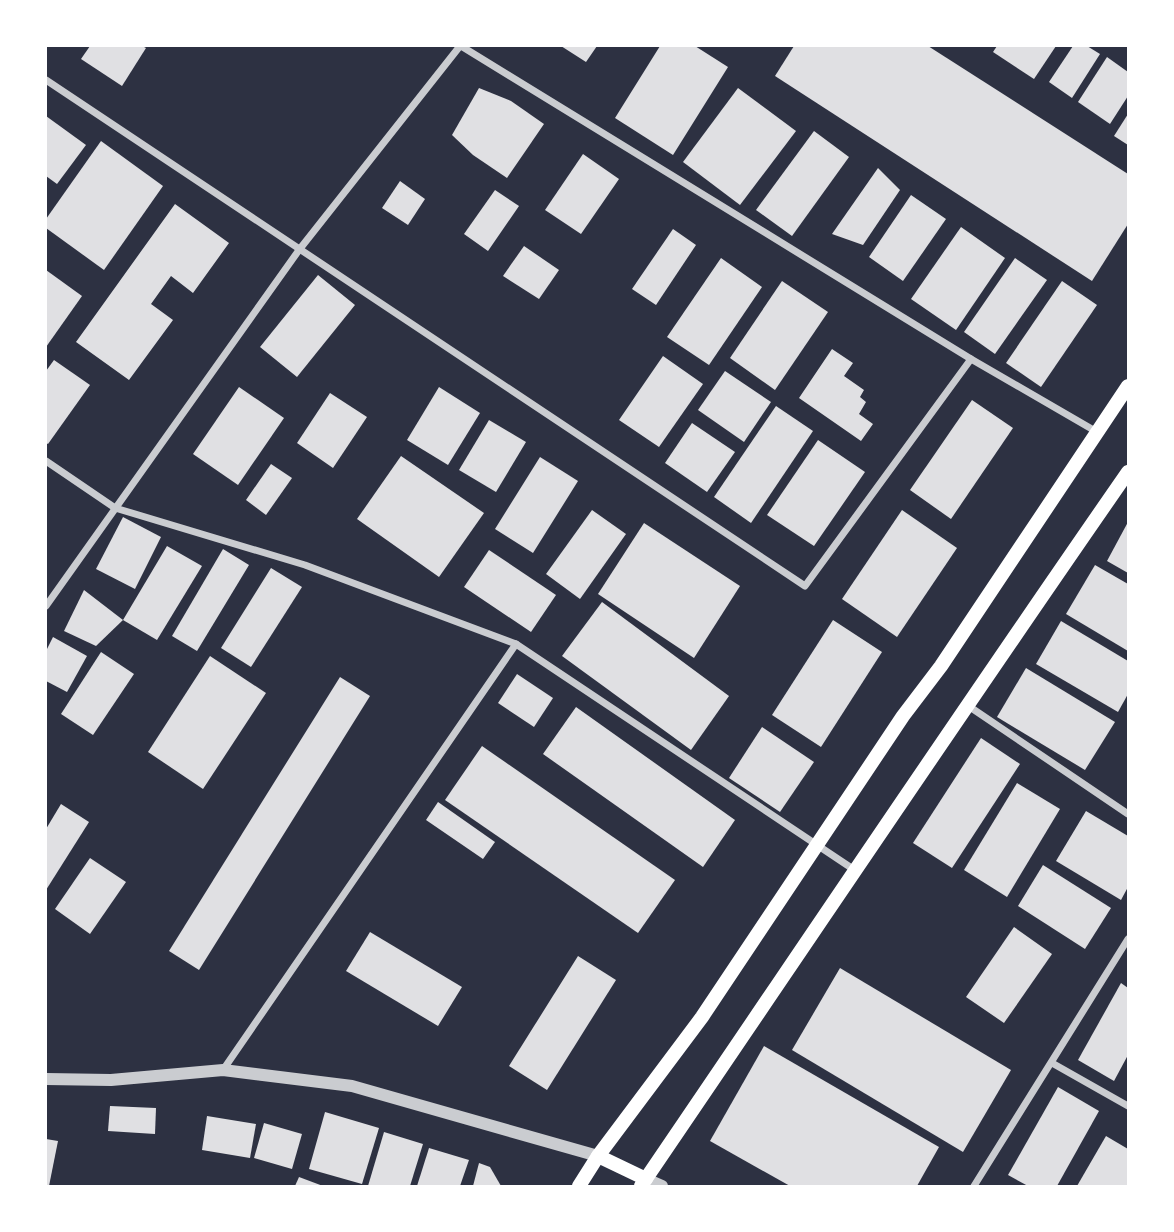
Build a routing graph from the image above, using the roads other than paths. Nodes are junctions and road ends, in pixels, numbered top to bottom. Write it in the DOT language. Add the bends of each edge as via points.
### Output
graph roads {
  1 [pos="461,46"];
  2 [pos="46,80"];
  3 [pos="299,250"];
  4 [pos="971,359"];
  5 [pos="1129,386"];
  6 [pos="1097,432"];
  7 [pos="46,461"];
  8 [pos="1129,472"];
  9 [pos="115,508"];
  10 [pos="46,606"];
  11 [pos="516,644"];
  12 [pos="966,705"];
  13 [pos="1129,814"];
  14 [pos="817,845"];
  15 [pos="856,871"];
  16 [pos="1129,939"];
  17 [pos="1052,1063"];
  18 [pos="223,1070"];
  19 [pos="46,1079"];
  20 [pos="1129,1106"];
  21 [pos="598,1156"];
  22 [pos="644,1183"];
  23 [pos="579,1186"];
  24 [pos="662,1186"];
  25 [pos="974,1186"];
  1 -- 3 [label="street"];
  1 -- 4 [label="street"];
  2 -- 3 [label="street"];
  3 -- 4 [label="street" via="805,586"];
  3 -- 9 [label="street"];
  4 -- 6 [label="street"];
  5 -- 6 [label="main road"];
  6 -- 14 [label="main road"];
  7 -- 9 [label="street"];
  8 -- 12 [label="main road"];
  9 -- 10 [label="street"];
  9 -- 11 [label="street" via="305,565"];
  11 -- 14 [label="street"];
  11 -- 18 [label="street"];
  12 -- 13 [label="street"];
  12 -- 15 [label="main road"];
  14 -- 15 [label="street"];
  14 -- 21 [label="main road" via="702,1017"];
  15 -- 22 [label="main road"];
  16 -- 17 [label="street"];
  17 -- 20 [label="street"];
  17 -- 25 [label="street"];
  18 -- 19 [label="street" via="111,1080"];
  18 -- 21 [label="street" via="352,1086"];
  21 -- 22 [label="main road"];
  21 -- 23 [label="main road"];
  22 -- 24 [label="street"];
}
